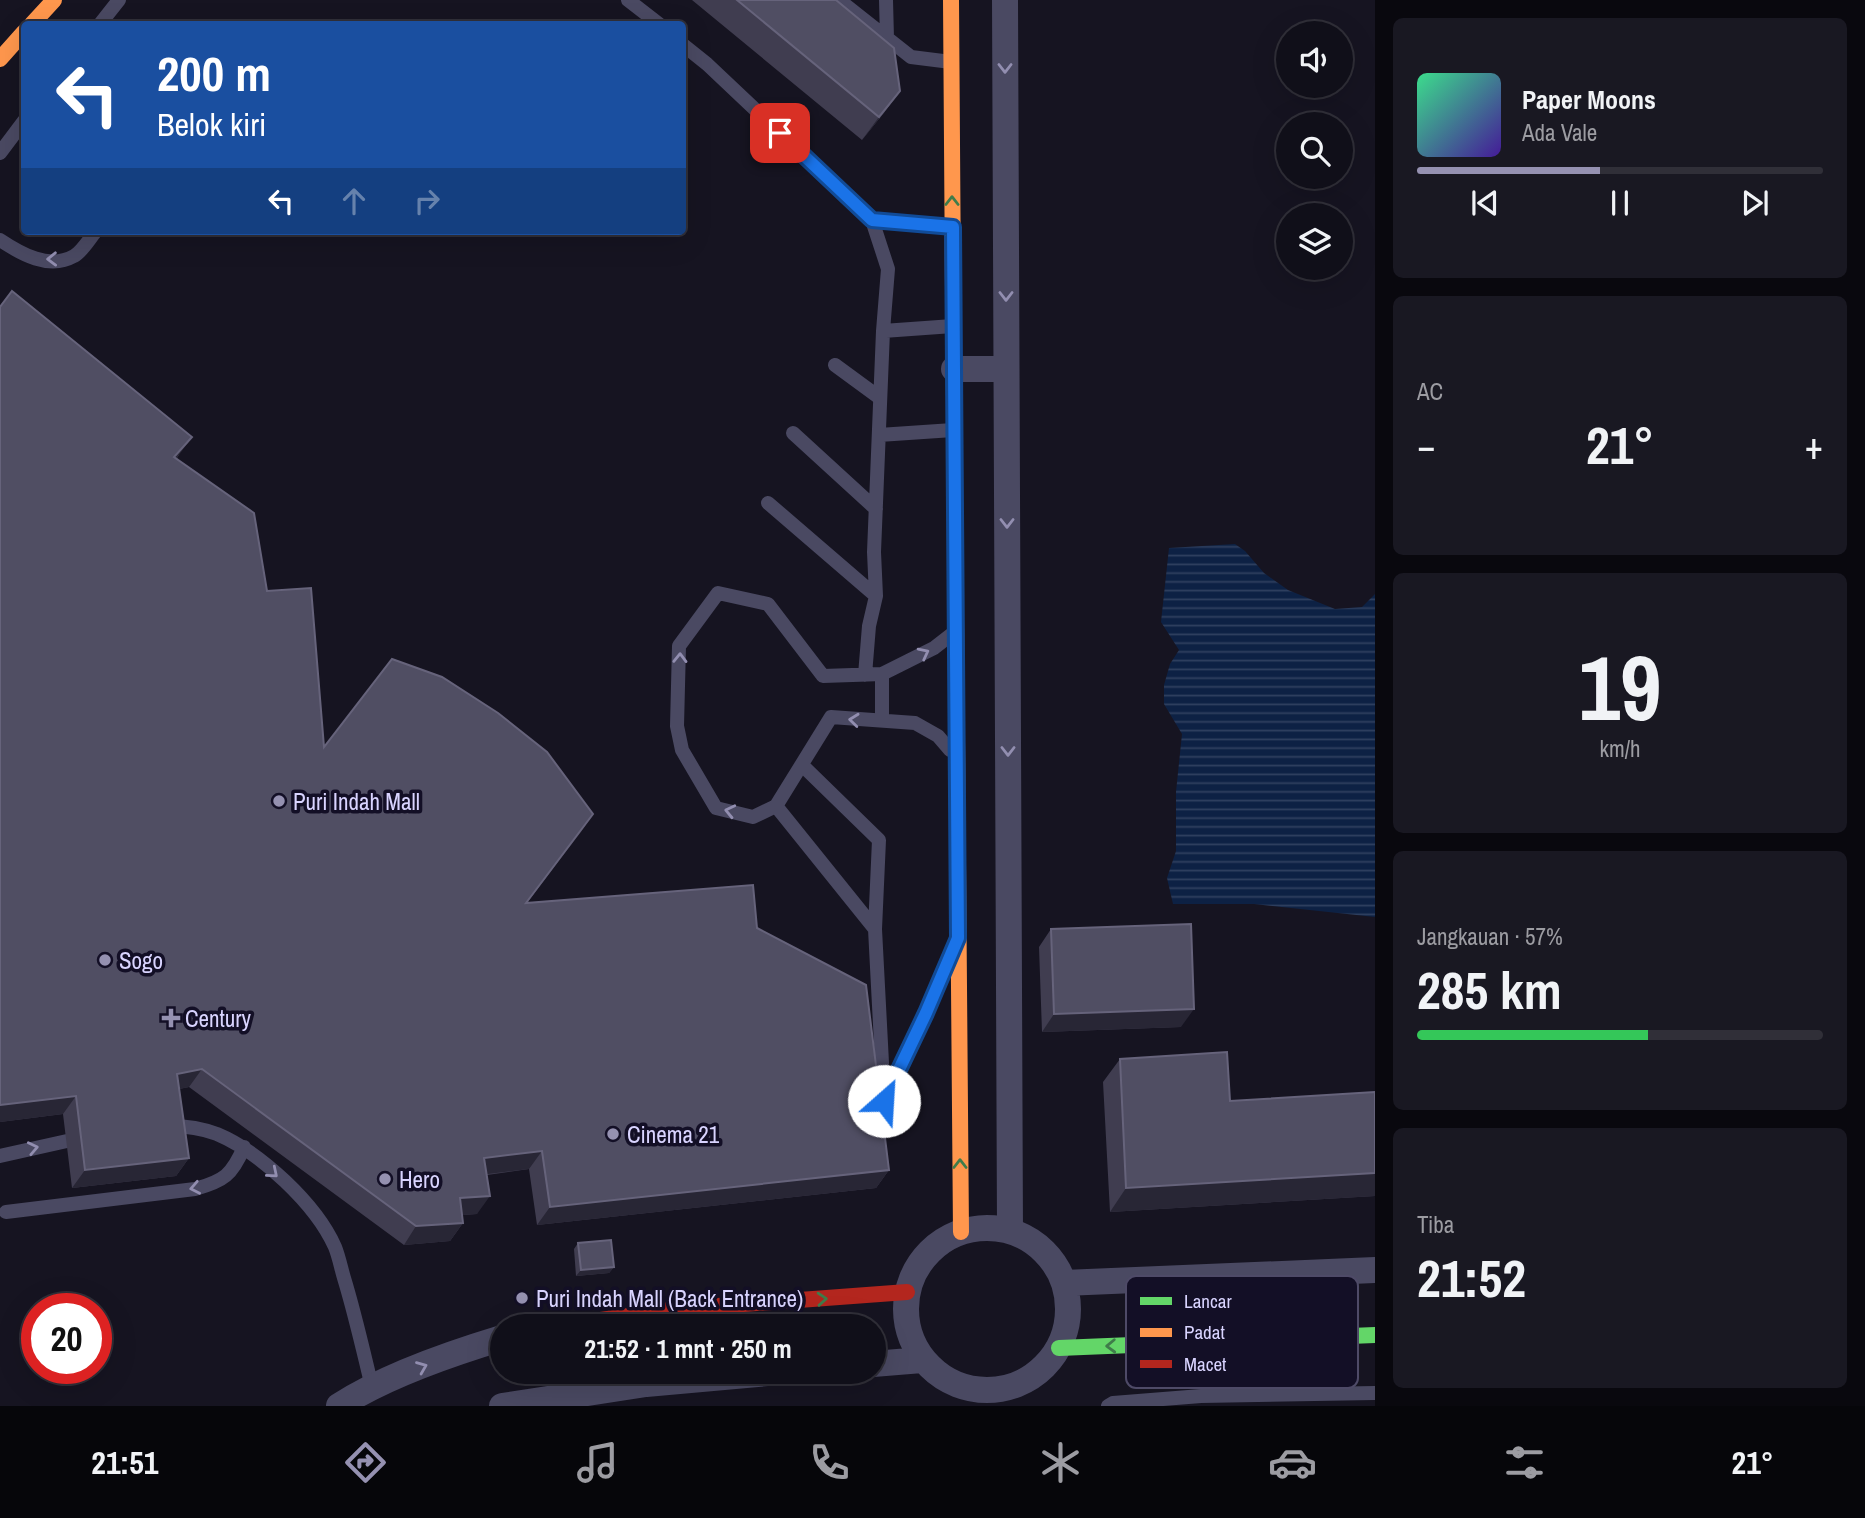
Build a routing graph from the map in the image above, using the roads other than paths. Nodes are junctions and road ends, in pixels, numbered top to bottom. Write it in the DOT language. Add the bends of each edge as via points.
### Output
graph roads {
  1 [pos="54,0"];
  2 [pos="120,0"];
  3 [pos="628,0"];
  4 [pos="839,0"];
  5 [pos="886,0"];
  6 [pos="951,0"];
  7 [pos="1005,0"];
  8 [pos="35,21"];
  9 [pos="102,21"];
  10 [pos="655,21"];
  11 [pos="21,35"];
  12 [pos="887,38"];
  13 [pos="686,47"];
  14 [pos="0,59"];
  15 [pos="952,62"];
  16 [pos="21,125"];
  17 [pos="0,153"];
  18 [pos="872,220"];
  19 [pos="953,227"];
  20 [pos="92,235"];
  21 [pos="0,240"];
  22 [pos="953,326"];
  23 [pos="883,331"];
  24 [pos="835,365"];
  25 [pos="954,369"];
  26 [pos="1006,369"];
  27 [pos="880,398"];
  28 [pos="954,430"];
  29 [pos="793,433"];
  30 [pos="879,435"];
  31 [pos="768,503"];
  32 [pos="876,509"];
  33 [pos="876,596"];
  34 [pos="956,631"];
  35 [pos="882,674"];
  36 [pos="865,675"];
  37 [pos="882,720"];
  38 [pos="957,759"];
  39 [pos="802,765"];
  40 [pos="776,806"];
  41 [pos="875,929"];
  42 [pos="958,938"];
  43 [pos="170,1126"];
  44 [pos="67,1141"];
  45 [pos="243,1147"];
  46 [pos="0,1156"];
  47 [pos="6,1212"];
  48 [pos="1010,1231"];
  49 [pos="961,1232"];
  50 [pos="1375,1270"];
  51 [pos="1231,1276"];
  52 [pos="1126,1280"];
  53 [pos="1064,1283"];
  54 [pos="907,1292"];
  55 [pos="702,1314"];
  56 [pos="490,1342"];
  57 [pos="1126,1345"];
  58 [pos="1059,1348"];
  59 [pos="922,1360"];
  60 [pos="886,1363"];
  61 [pos="620,1384"];
  62 [pos="372,1387"];
  63 [pos="1375,1393"];
  64 [pos="1023,1394"];
  65 [pos="970,1397"];
  66 [pos="339,1406"];
  67 [pos="502,1406"];
  68 [pos="1108,1406"];
  1 -- 8 [label="street"];
  2 -- 9 [label="lane"];
  3 -- 10 [label="lane"];
  4 -- 12 [label="lane"];
  5 -- 12 [label="lane"];
  6 -- 15 [label="street"];
  7 -- 26 [label="street, one-way"];
  11 -- 14 [label="street"];
  12 -- 15 [label="lane" via="911,57"];
  13 -- 18 [label="lane"];
  19 -- 15 [label="street, one-way"];
  16 -- 17 [label="lane"];
  18 -- 19 [label="lane"];
  18 -- 23 [label="lane" via="888,269"];
  19 -- 22 [label="street"];
  20 -- 21 [label="lane, one-way" via="74,256 50,262 20,253"];
  22 -- 23 [label="lane"];
  22 -- 25 [label="street"];
  23 -- 27 [label="lane"];
  24 -- 27 [label="lane"];
  25 -- 26 [label="street"];
  25 -- 28 [label="street"];
  26 -- 48 [label="street, one-way"];
  27 -- 30 [label="lane"];
  28 -- 30 [label="lane"];
  28 -- 34 [label="street"];
  29 -- 32 [label="lane"];
  30 -- 32 [label="lane"];
  31 -- 33 [label="lane"];
  32 -- 33 [label="lane"];
  33 -- 36 [label="lane"];
  35 -- 34 [label="lane, one-way" via="934,648"];
  34 -- 38 [label="street"];
  35 -- 36 [label="lane"];
  35 -- 37 [label="lane"];
  40 -- 36 [label="lane, one-way" via="753,817 716,808 682,750 677,726 679,646 718,593 768,604 823,676"];
  37 -- 38 [label="lane" via="915,723 938,736"];
  37 -- 39 [label="lane, one-way" via="831,717"];
  38 -- 42 [label="street"];
  39 -- 40 [label="lane"];
  39 -- 41 [label="lane" via="879,840"];
  40 -- 41 [label="lane"];
  41 -- 42 [label="lane" via="884,1101"];
  49 -- 42 [label="street, one-way"];
  43 -- 45 [label="lane" via="216,1134"];
  46 -- 44 [label="lane, one-way"];
  45 -- 47 [label="lane, one-way" via="235,1168 210,1185"];
  45 -- 62 [label="lane, one-way" via="307,1206 335,1247"];
  48 -- 49 [label="street" via="985,1228"];
  48 -- 53 [label="street" via="1043,1251"];
  49 -- 54 [label="street" via="925,1255"];
  50 -- 51 [label="street"];
  52 -- 53 [label="street"];
  53 -- 58 [label="street" via="1068,1305"];
  55 -- 54 [label="street, one-way"];
  54 -- 59 [label="street" via="905,1316 910,1339"];
  62 -- 56 [label="street, one-way"];
  57 -- 58 [label="street, one-way"];
  58 -- 64 [label="street"];
  59 -- 60 [label="street"];
  59 -- 65 [label="street"];
  61 -- 67 [label="street"];
  62 -- 66 [label="street"];
  63 -- 68 [label="lane" via="1201,1396"];
  64 -- 65 [label="street" via="997,1390"];
}
